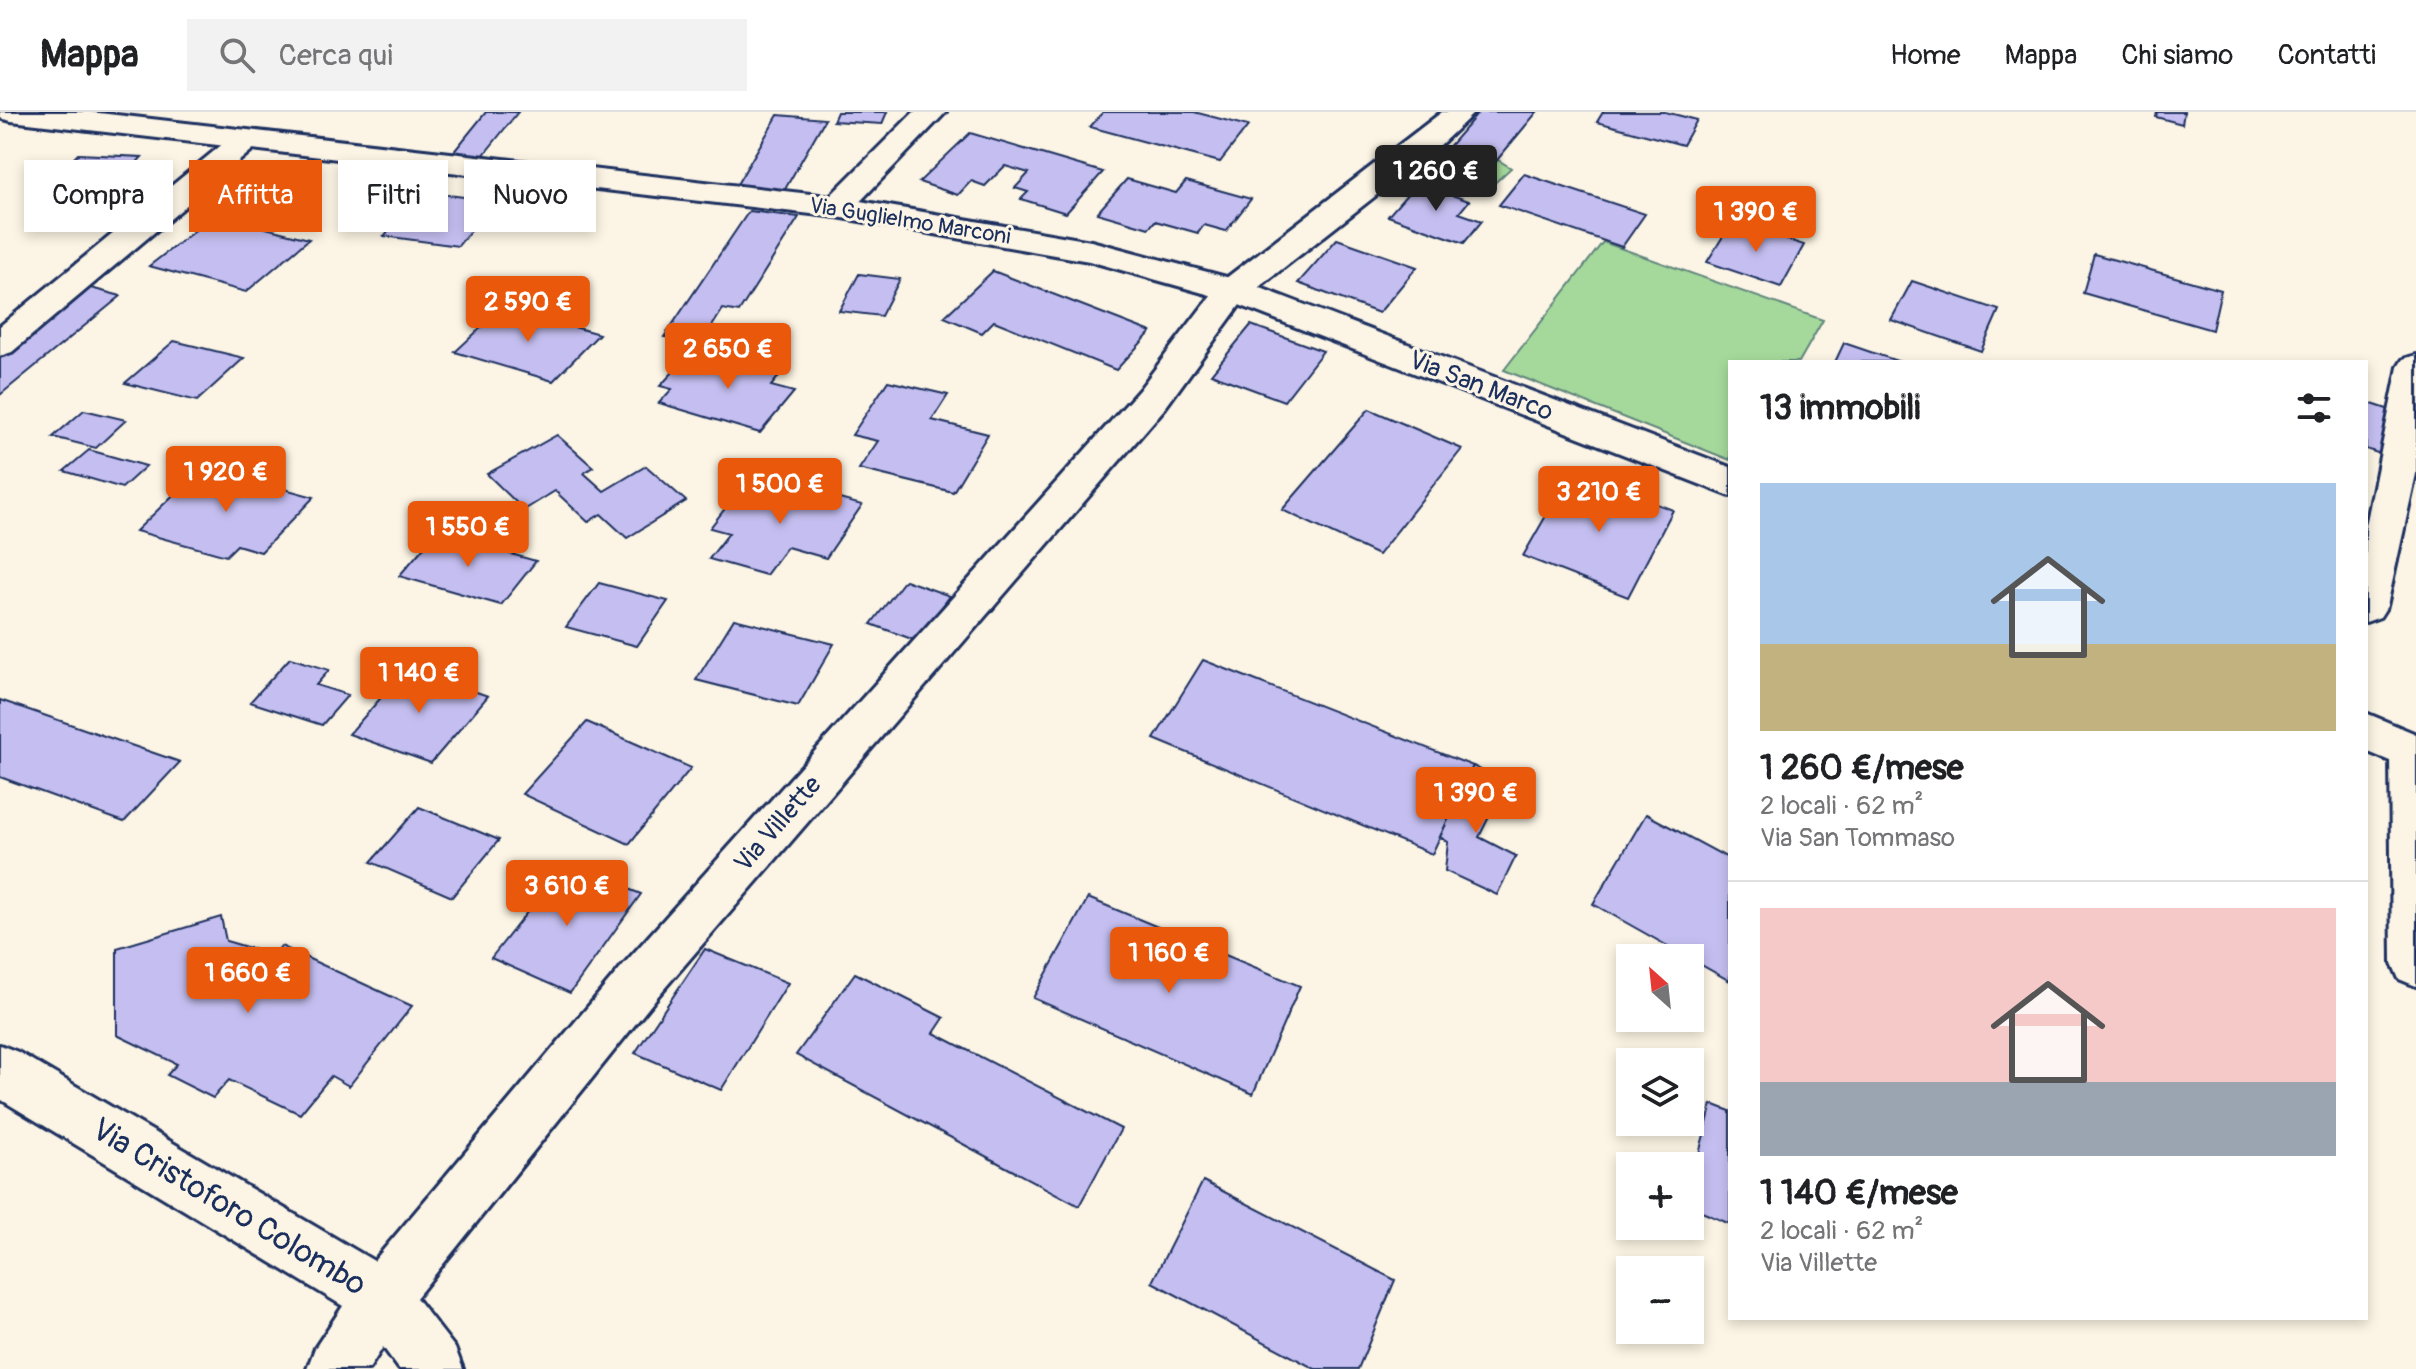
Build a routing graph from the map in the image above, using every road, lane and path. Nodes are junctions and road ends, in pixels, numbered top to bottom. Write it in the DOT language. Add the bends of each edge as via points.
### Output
graph roads {
  1 [pos="11,112"];
  2 [pos="931,112"];
  3 [pos="1460,112"];
  4 [pos="246,140"];
  5 [pos="837,207"];
  6 [pos="1233,290"];
  7 [pos="0,344"];
  8 [pos="2416,367"];
  9 [pos="1728,481"];
  10 [pos="2368,598"];
  11 [pos="2368,732"];
  12 [pos="2414,754"];
  13 [pos="2416,963"];
  14 [pos="0,1070"];
  15 [pos="381,1297"];
  16 [pos="336,1369"];
  17 [pos="434,1369"];
  1 -- 4 [label="street, Via Guglielmo Marconi"];
  2 -- 5 [label="street"];
  3 -- 6 [label="street, Via Villette"];
  4 -- 5 [label="street, Via Guglielmo Marconi"];
  4 -- 7 [label="street"];
  5 -- 6 [label="street, Via Guglielmo Marconi" via="1091,251"];
  6 -- 9 [label="street, Via San Marco"];
  6 -- 15 [label="street, Via Villette" via="1152,399 640,981"];
  8 -- 10 [label="street"];
  11 -- 12 [label="street"];
  12 -- 13 [label="street"];
  14 -- 15 [label="street, Via Cristoforo Colombo"];
  15 -- 16 [label="street, Via Villette"];
  15 -- 17 [label="street, Via Cristoforo Colombo"];
}
